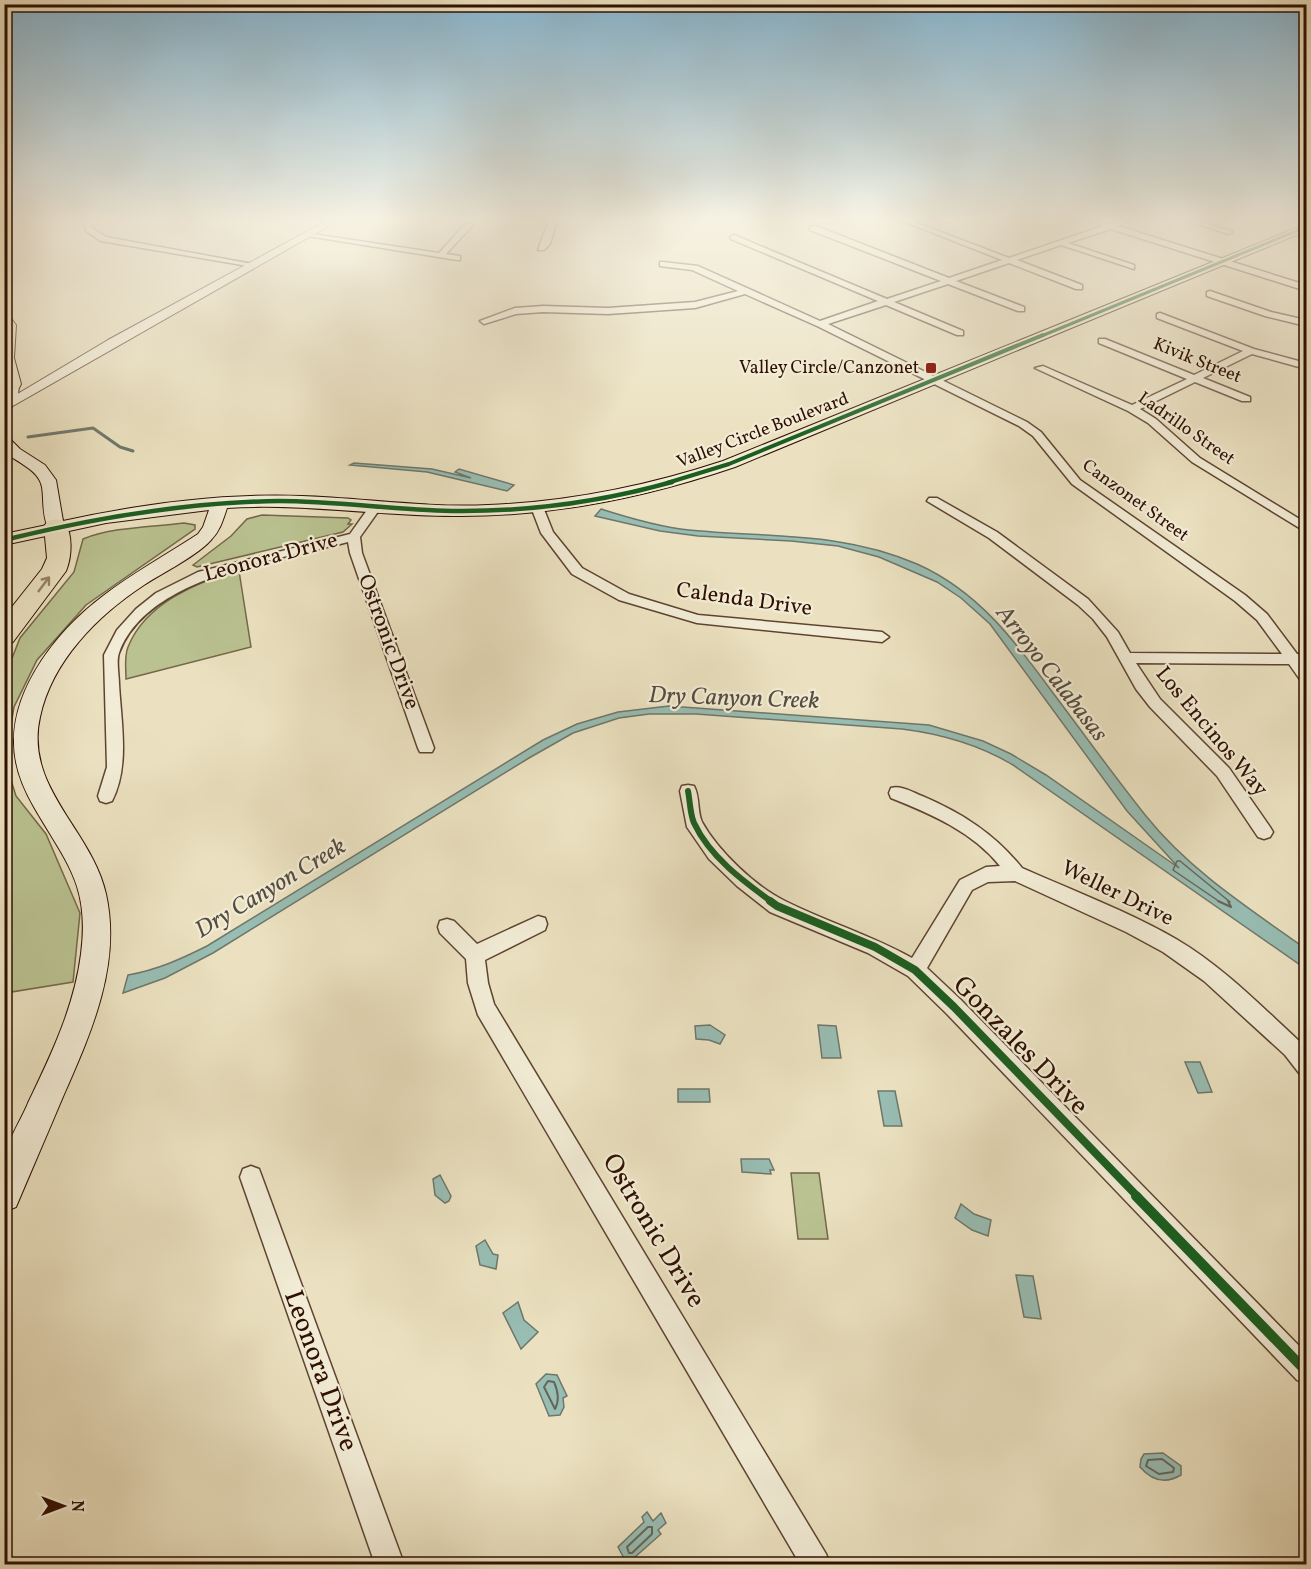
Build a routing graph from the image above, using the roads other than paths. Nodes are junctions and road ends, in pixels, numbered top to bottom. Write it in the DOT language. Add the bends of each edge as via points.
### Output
graph roads {
  1 [pos="203,293"];
  2 [pos="738,293"];
  3 [pos="751,293"];
  4 [pos="868,293"];
  5 [pos="915,293"];
  6 [pos="982,293"];
  7 [pos="1143,293"];
  8 [pos="1210,294"];
  9 [pos="889,302"];
  10 [pos="1021,309"];
  11 [pos="1160,316"];
  12 [pos="4,321"];
  13 [pos="484,321"];
  14 [pos="1306,323"];
  15 [pos="820,324"];
  16 [pos="960,333"];
  17 [pos="1102,341"];
  18 [pos="1251,351"];
  19 [pos="1306,366"];
  20 [pos="1040,368"];
  21 [pos="49,379"];
  22 [pos="933,379"];
  23 [pos="1195,379"];
  24 [pos="8,387"];
  25 [pos="1246,399"];
  26 [pos="4,408"];
  27 [pos="1132,409"];
  28 [pos="4,442"];
  29 [pos="933,501"];
  30 [pos="220,504"];
  31 [pos="376,506"];
  32 [pos="537,507"];
  33 [pos="56,526"];
  34 [pos="1306,528"];
  35 [pos="354,537"];
  36 [pos="4,540"];
  37 [pos="4,636"];
  38 [pos="882,638"];
  39 [pos="1126,658"];
  40 [pos="1300,659"];
  41 [pos="1306,677"];
  42 [pos="426,748"];
  43 [pos="688,791"];
  44 [pos="897,793"];
  45 [pos="106,796"];
  46 [pos="1264,832"];
  47 [pos="1016,873"];
  48 [pos="538,924"];
  49 [pos="447,927"];
  50 [pos="475,955"];
  51 [pos="915,970"];
  52 [pos="1306,1066"];
  53 [pos="251,1177"];
  54 [pos="4,1195"];
  55 [pos="1306,1371"];
  56 [pos="390,1564"];
  57 [pos="816,1564"];
  1 -- 21 [label="street"];
  2 -- 13 [label="street" via="695,305 608,311 515,311"];
  3 -- 15 [label="street, Canzonet Street"];
  4 -- 9 [label="street"];
  5 -- 9 [label="street"];
  6 -- 10 [label="street"];
  7 -- 22 [label="main road, Valley Circle Boulevard"];
  8 -- 14 [label="street"];
  9 -- 15 [label="street"];
  9 -- 16 [label="street"];
  11 -- 18 [label="street"];
  12 -- 24 [label="highway"];
  15 -- 22 [label="street, Canzonet Street"];
  17 -- 23 [label="street, Kivik Street"];
  18 -- 19 [label="street"];
  18 -- 23 [label="street"];
  20 -- 27 [label="street, Ladrillo Street"];
  21 -- 24 [label="street"];
  21 -- 26 [label="street"];
  22 -- 32 [label="main road, Valley Circle Boulevard" via="709,471 622,494"];
  22 -- 40 [label="street, Canzonet Street" via="1037,434 1076,482 1240,597"];
  23 -- 25 [label="street, Kivik Street"];
  23 -- 27 [label="street"];
  24 -- 26 [label="main road" via="11,398"];
  27 -- 34 [label="street, Ladrillo Street" via="1152,421 1196,460"];
  28 -- 33 [label="main road" via="48,479"];
  29 -- 39 [label="street, Los Encinos Way" via="993,535 1083,602 1113,635"];
  30 -- 31 [label="main road, Valley Circle Boulevard" via="311,501"];
  30 -- 33 [label="main road, Valley Circle Boulevard"];
  30 -- 54 [label="main road" via="204,538 119,594 77,631 48,667 28,714 27,763 37,790 87,874 94,898 95,955 77,1030"];
  31 -- 32 [label="main road, Valley Circle Boulevard" via="452,511"];
  31 -- 35 [label="street"];
  32 -- 38 [label="street, Calenda Drive" via="547,533 577,571 624,597 697,619"];
  33 -- 36 [label="main road, Valley Circle Boulevard"];
  37 -- 33 [label="highway, one-way" via="54,571 58,558"];
  35 -- 42 [label="street, Ostronic Drive" via="356,553"];
  35 -- 45 [label="street, Leonora Drive" via="203,575 160,596 141,612 122,633 111,655 115,767"];
  39 -- 40 [label="street"];
  39 -- 46 [label="street, Los Encinos Way" via="1155,703 1223,772"];
  40 -- 41 [label="street, Canzonet Street"];
  43 -- 51 [label="street, Gonzales Drive" via="693,822 715,854 743,881 777,906 875,947"];
  44 -- 47 [label="street" via="975,831 1004,855"];
  47 -- 51 [label="street, Weller Drive" via="986,875 966,885"];
  47 -- 52 [label="street, Weller Drive" via="1170,946 1242,1002"];
  48 -- 50 [label="street"];
  49 -- 50 [label="street"];
  50 -- 57 [label="street, Ostronic Drive" via="485,1008"];
  51 -- 55 [label="street, Gonzales Drive"];
  53 -- 56 [label="street, Leonora Drive"];
}
